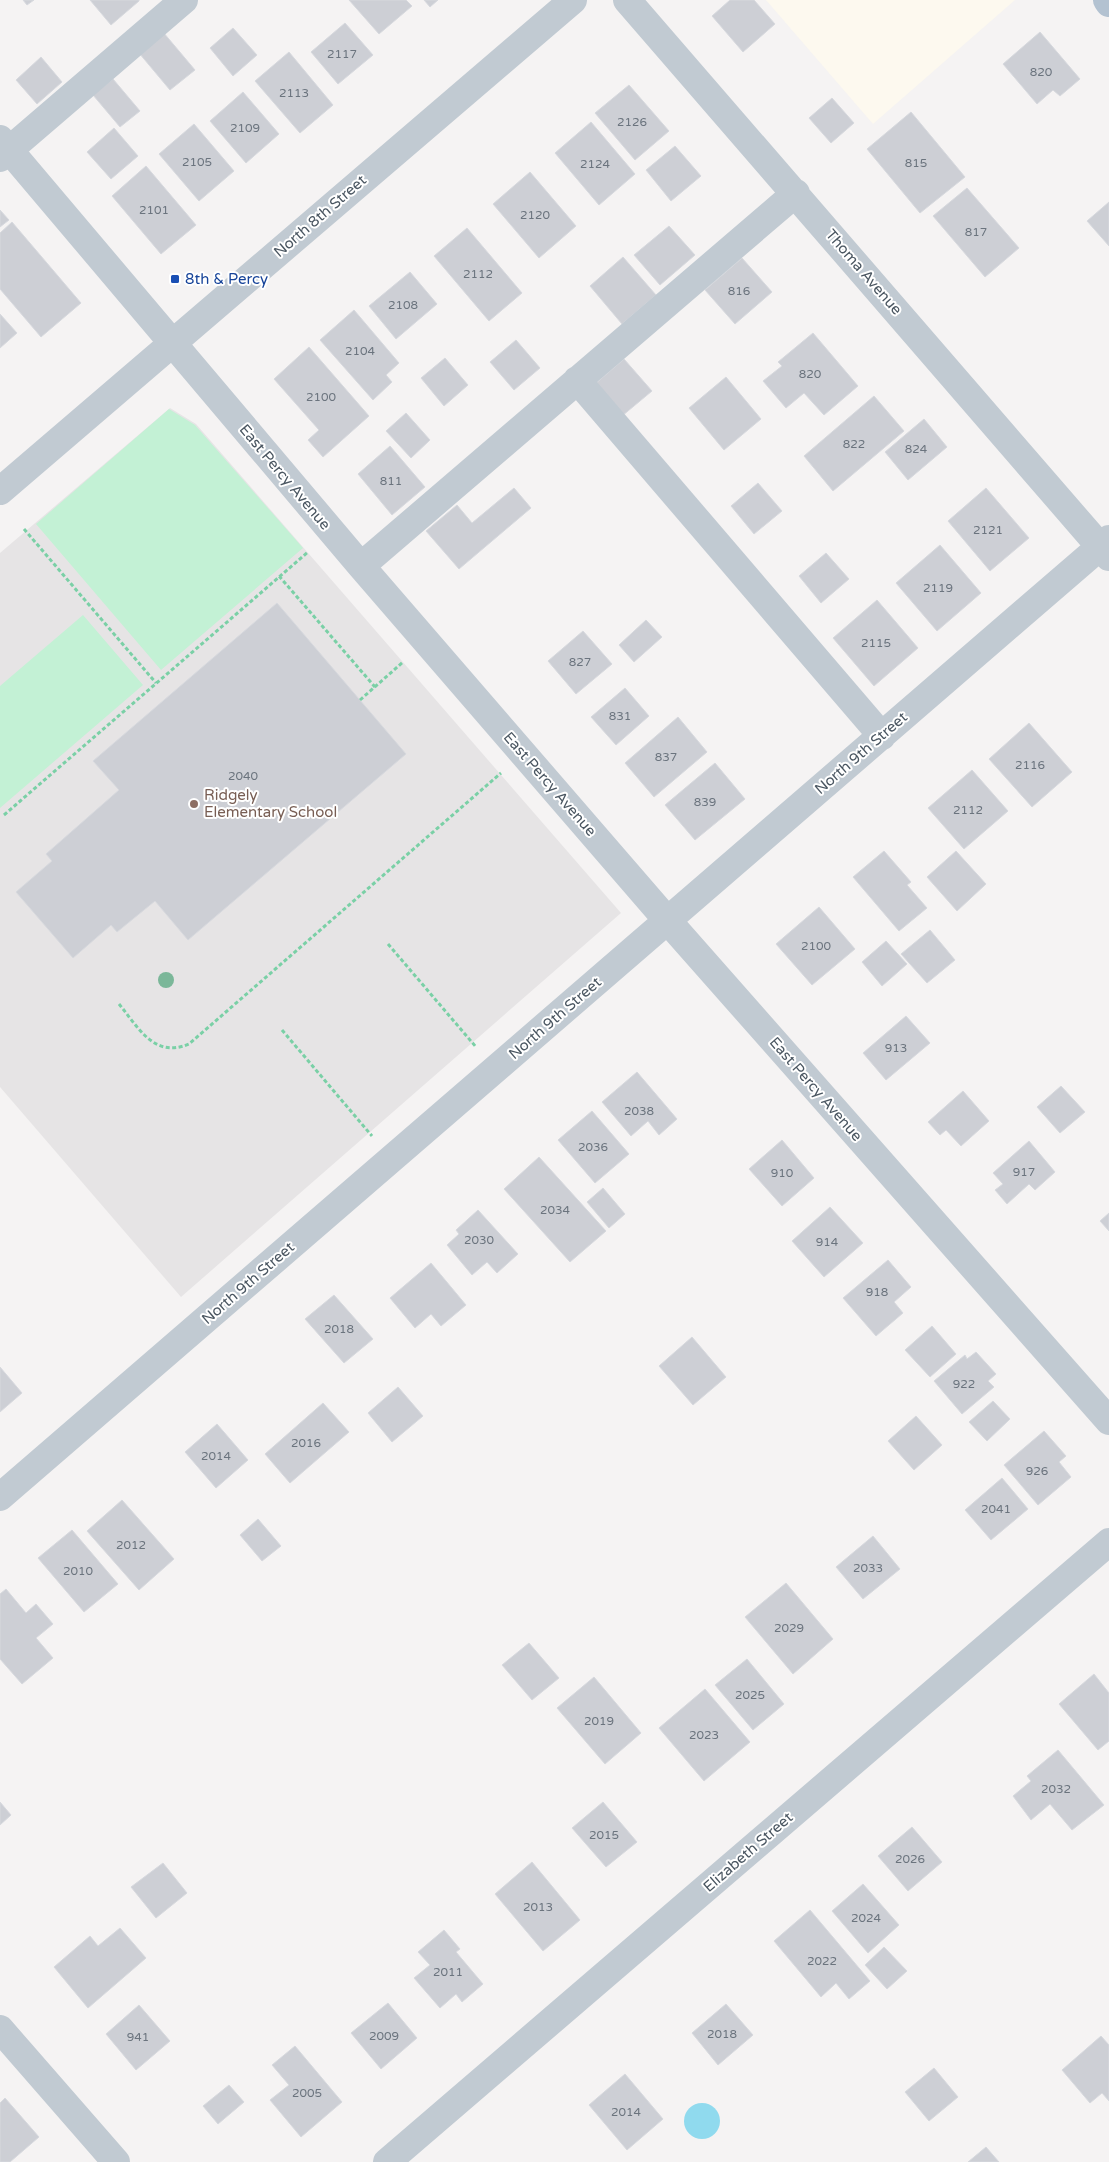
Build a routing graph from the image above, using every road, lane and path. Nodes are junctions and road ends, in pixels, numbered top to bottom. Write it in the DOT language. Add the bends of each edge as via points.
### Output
graph roads {
  1 [pos="184,0"];
  2 [pos="573,0"];
  3 [pos="627,0"];
  4 [pos="3,149"];
  5 [pos="796,193"];
  6 [pos="172,343"];
  7 [pos="577,380"];
  8 [pos="0,492"];
  9 [pos="24,529"];
  10 [pos="1106,547"];
  11 [pos="310,550"];
  12 [pos="360,566"];
  13 [pos="279,576"];
  14 [pos="405,660"];
  15 [pos="156,683"];
  16 [pos="375,687"];
  17 [pos="360,700"];
  18 [pos="882,736"];
  19 [pos="502,772"];
  20 [pos="4,815"];
  21 [pos="667,920"];
  22 [pos="388,944"];
  23 [pos="120,1004"];
  24 [pos="282,1030"];
  25 [pos="476,1047"];
  26 [pos="372,1136"];
  27 [pos="1109,1420"];
  28 [pos="0,1497"];
  29 [pos="1109,1542"];
  30 [pos="0,2029"];
  31 [pos="116,2162"];
  32 [pos="387,2162"];
  1 -- 4 [label="street"];
  2 -- 6 [label="street, North 8th Street"];
  3 -- 5 [label="street, Thoma Avenue"];
  4 -- 6 [label="street, East Percy Avenue"];
  5 -- 7 [label="street"];
  5 -- 10 [label="street, Thoma Avenue"];
  6 -- 8 [label="street, North 8th Street"];
  6 -- 12 [label="street, East Percy Avenue"];
  7 -- 12 [label="street"];
  7 -- 18 [label="street"];
  9 -- 15 [label="path"];
  10 -- 18 [label="street, North 9th Street"];
  11 -- 13 [label="path"];
  12 -- 21 [label="street, East Percy Avenue"];
  13 -- 15 [label="path"];
  13 -- 16 [label="path"];
  14 -- 16 [label="path"];
  15 -- 20 [label="path"];
  16 -- 17 [label="path"];
  18 -- 21 [label="street, North 9th Street"];
  19 -- 23 [label="path" via="189,1044 174,1048 158,1046 150,1041"];
  21 -- 27 [label="street, East Percy Avenue"];
  21 -- 28 [label="street, North 9th Street"];
  22 -- 25 [label="path"];
  24 -- 26 [label="path"];
  29 -- 32 [label="street, Elizabeth Street"];
  30 -- 31 [label="street"];
}
